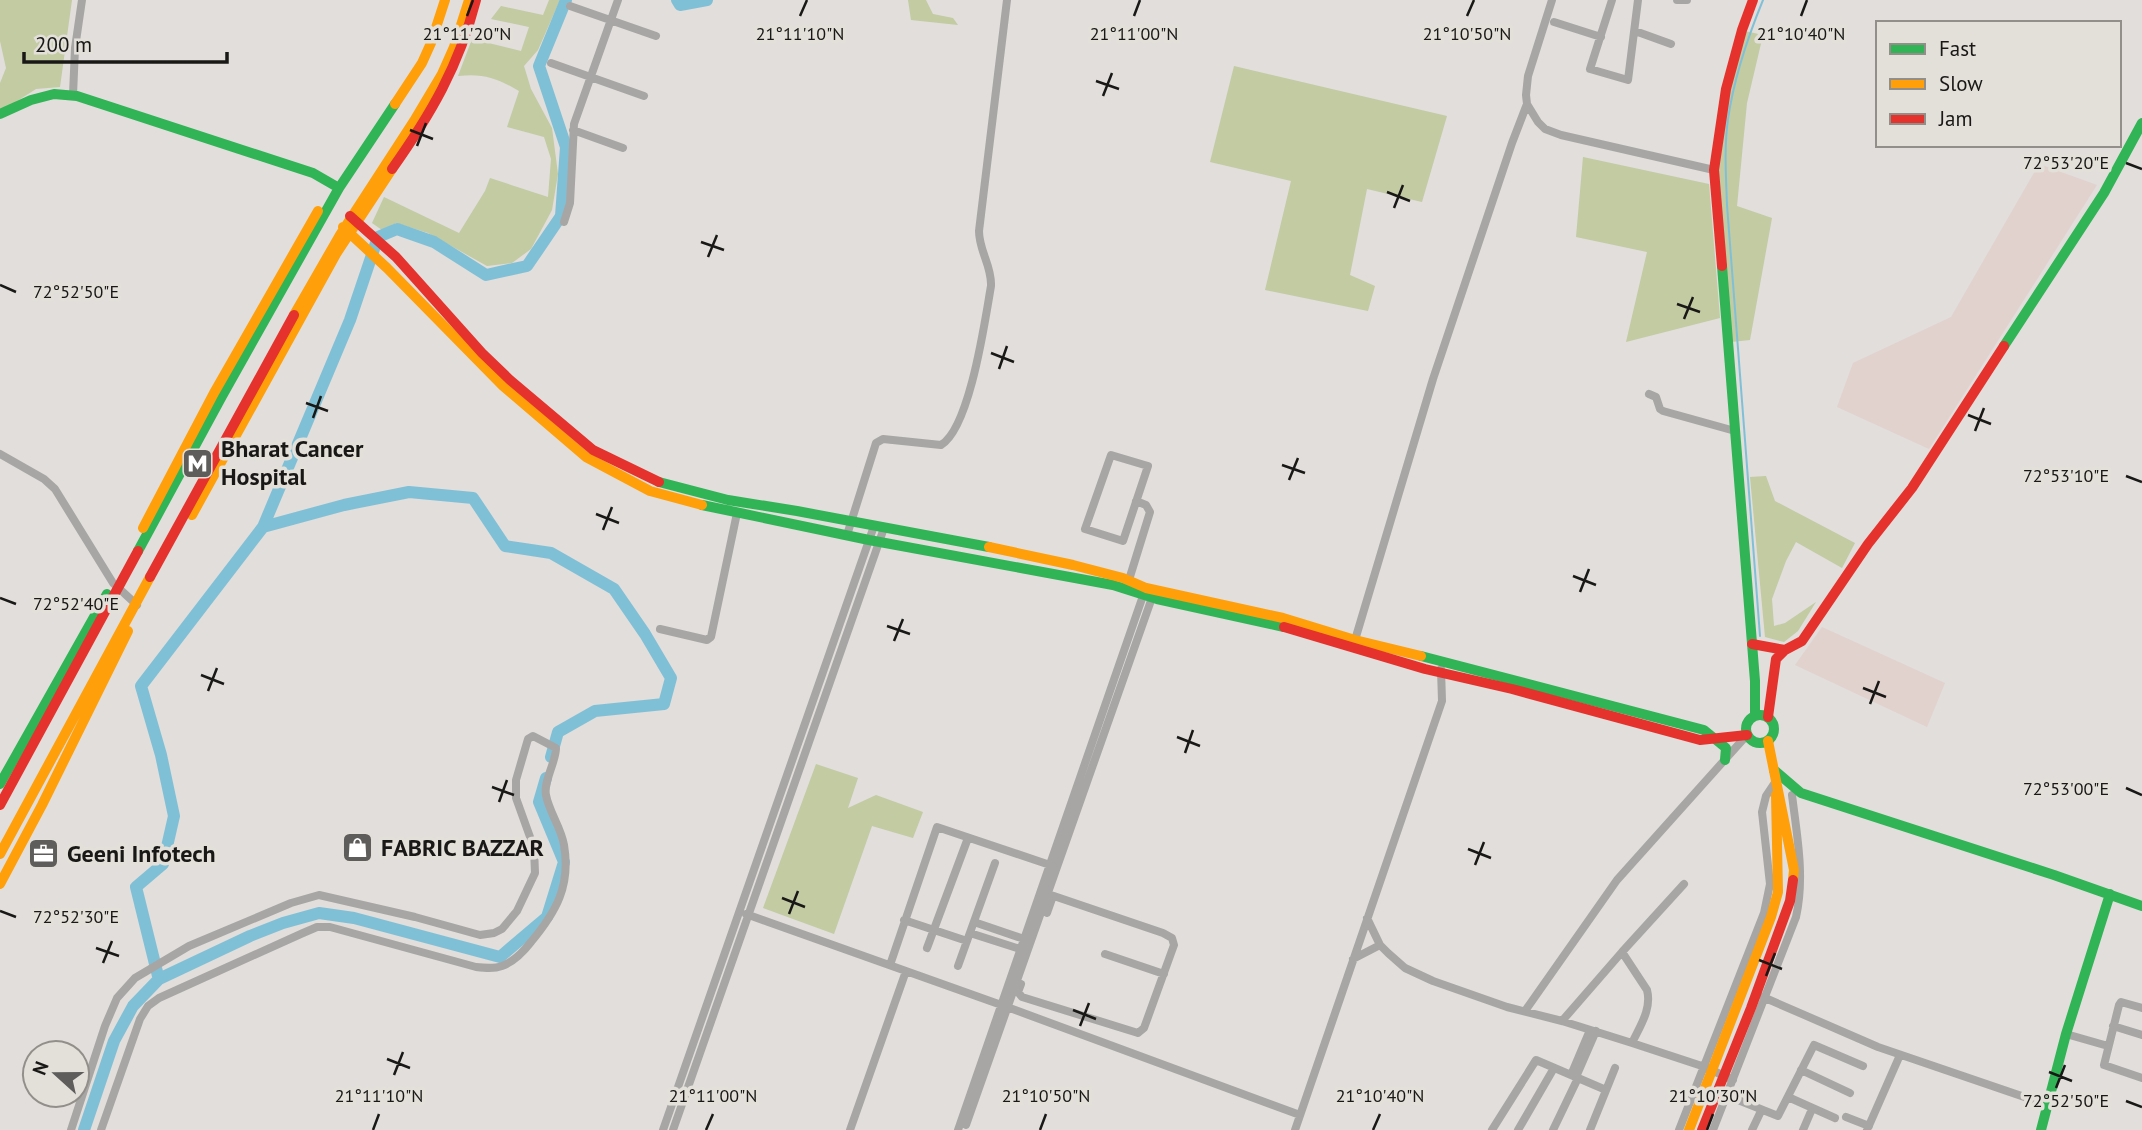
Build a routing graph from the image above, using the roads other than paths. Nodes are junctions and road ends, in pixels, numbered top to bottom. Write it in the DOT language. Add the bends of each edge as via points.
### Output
graph roads {
  1 [pos="82,0"];
  2 [pos="439,0"];
  3 [pos="445,0"];
  4 [pos="470,0"];
  5 [pos="476,0"];
  6 [pos="618,0"];
  7 [pos="1007,0"];
  8 [pos="1552,0"];
  9 [pos="1612,0"];
  10 [pos="1639,0"];
  11 [pos="1677,0"];
  12 [pos="1687,0"];
  13 [pos="1754,0"];
  14 [pos="570,6"];
  15 [pos="611,21"];
  16 [pos="1554,22"];
  17 [pos="1635,32"];
  18 [pos="656,36"];
  19 [pos="1601,37"];
  20 [pos="1671,44"];
  21 [pos="551,63"];
  22 [pos="590,77"];
  23 [pos="73,95"];
  24 [pos="644,96"];
  25 [pos="1527,104"];
  26 [pos="0,114"];
  27 [pos="2142,123"];
  28 [pos="573,130"];
  29 [pos="623,148"];
  30 [pos="1714,170"];
  31 [pos="336,186"];
  32 [pos="357,222"];
  33 [pos="564,222"];
  34 [pos="349,232"];
  35 [pos="1649,394"];
  36 [pos="1735,431"];
  37 [pos="0,454"];
  38 [pos="652,486"];
  39 [pos="1136,502"];
  40 [pos="737,513"];
  41 [pos="851,522"];
  42 [pos="879,527"];
  43 [pos="851,536"];
  44 [pos="874,541"];
  45 [pos="864,554"];
  46 [pos="1127,585"];
  47 [pos="115,586"];
  48 [pos="1149,592"];
  49 [pos="137,605"];
  50 [pos="660,629"];
  51 [pos="1355,640"];
  52 [pos="1760,645"];
  53 [pos="1785,650"];
  54 [pos="1441,668"];
  55 [pos="61,692"];
  56 [pos="91,694"];
  57 [pos="47,701"];
  58 [pos="1755,715"];
  59 [pos="1768,717"];
  60 [pos="1747,735"];
  61 [pos="1713,738"];
  62 [pos="1768,741"];
  63 [pos="1725,760"];
  64 [pos="1775,779"];
  65 [pos="0,784"];
  66 [pos="1792,795"];
  67 [pos="1,801"];
  68 [pos="968,838"];
  69 [pos="0,853"];
  70 [pos="995,863"];
  71 [pos="1049,865"];
  72 [pos="0,884"];
  73 [pos="1684,884"];
  74 [pos="1047,894"];
  75 [pos="2110,894"];
  76 [pos="2142,906"];
  77 [pos="744,913"];
  78 [pos="1367,918"];
  79 [pos="904,920"];
  80 [pos="974,922"];
  81 [pos="934,930"];
  82 [pos="968,937"];
  83 [pos="1024,939"];
  84 [pos="1380,945"];
  85 [pos="927,948"];
  86 [pos="1020,949"];
  87 [pos="1622,951"];
  88 [pos="1105,954"];
  89 [pos="1353,959"];
  90 [pos="890,965"];
  91 [pos="958,966"];
  92 [pos="906,971"];
  93 [pos="1164,974"];
  94 [pos="1761,996"];
  95 [pos="1047,1005"];
  96 [pos="1004,1006"];
  97 [pos="2142,1008"];
  98 [pos="1525,1011"];
  99 [pos="1041,1019"];
  100 [pos="1562,1021"];
  101 [pos="2113,1026"];
  102 [pos="1593,1030"];
  103 [pos="2066,1034"];
  104 [pos="2142,1035"];
  105 [pos="1632,1043"];
  106 [pos="2108,1046"];
  107 [pos="1900,1055"];
  108 [pos="1863,1066"];
  109 [pos="1554,1068"];
  110 [pos="1615,1068"];
  111 [pos="1801,1070"];
  112 [pos="1719,1073"];
  113 [pos="1575,1077"];
  114 [pos="2142,1078"];
  115 [pos="1606,1090"];
  116 [pos="1850,1093"];
  117 [pos="1722,1094"];
  118 [pos="1788,1097"];
  119 [pos="2048,1105"];
  120 [pos="1812,1109"];
  121 [pos="1762,1111"];
  122 [pos="1300,1115"];
  123 [pos="1846,1117"];
  124 [pos="1835,1118"];
  125 [pos="1868,1128"];
  126 [pos="71,1130"];
  127 [pos="101,1130"];
  128 [pos="663,1130"];
  129 [pos="673,1130"];
  130 [pos="850,1130"];
  131 [pos="958,1130"];
  132 [pos="964,1130"];
  133 [pos="1295,1130"];
  134 [pos="1492,1130"];
  135 [pos="1518,1130"];
  136 [pos="1553,1130"];
  137 [pos="1590,1130"];
  138 [pos="1679,1130"];
  139 [pos="1689,1130"];
  140 [pos="1702,1130"];
  141 [pos="1713,1130"];
  142 [pos="1752,1130"];
  143 [pos="1803,1130"];
  144 [pos="2041,1130"];
  1 -- 23 [label="street"];
  2 -- 31 [label="main road" via="415,61"];
  3 -- 31 [label="main road" via="422,63"];
  4 -- 32 [label="main road" via="442,74"];
  5 -- 32 [label="main road" via="463,49 439,97"];
  6 -- 15 [label="street"];
  7 -- 41 [label="street" via="979,231 991,286 971,390 945,443 883,439 876,443"];
  8 -- 25 [label="street" via="1528,76"];
  9 -- 19 [label="street"];
  10 -- 17 [label="street"];
  11 -- 12 [label="street"];
  13 -- 30 [label="main road" via="1726,89"];
  14 -- 15 [label="street"];
  15 -- 18 [label="street"];
  15 -- 22 [label="street"];
  16 -- 19 [label="street"];
  17 -- 19 [label="street" via="1628,80 1591,69"];
  17 -- 20 [label="street"];
  21 -- 22 [label="street"];
  22 -- 24 [label="street"];
  22 -- 28 [label="street"];
  23 -- 26 [label="main road" via="54,94"];
  23 -- 31 [label="main road" via="313,173"];
  25 -- 30 [label="street" via="1538,122 1553,132"];
  25 -- 51 [label="street" via="1433,379"];
  27 -- 53 [label="main road" via="2104,193 1912,488 1802,641"];
  28 -- 29 [label="street"];
  28 -- 33 [label="street" via="570,203"];
  30 -- 36 [label="main road"];
  31 -- 47 [label="main road"];
  32 -- 34 [label="main road"];
  32 -- 38 [label="main road" via="396,257 510,380 593,450"];
  34 -- 38 [label="main road" via="503,386 576,449 600,466"];
  34 -- 49 [label="main road"];
  35 -- 36 [label="street" via="1663,411"];
  36 -- 52 [label="main road"];
  37 -- 47 [label="street" via="55,489"];
  38 -- 40 [label="main road" via="661,495"];
  38 -- 41 [label="main road"];
  39 -- 39 [label="street" via="1148,466 1111,455 1086,529 1123,541"];
  39 -- 46 [label="street" via="1150,512"];
  40 -- 43 [label="main road"];
  40 -- 50 [label="street" via="711,637 707,640"];
  41 -- 42 [label="main road"];
  41 -- 43 [label="street"];
  42 -- 44 [label="street"];
  42 -- 46 [label="main road" via="1073,565"];
  43 -- 44 [label="main road"];
  43 -- 45 [label="street"];
  44 -- 45 [label="street"];
  44 -- 46 [label="main road"];
  44 -- 77 [label="street"];
  45 -- 77 [label="street"];
  46 -- 48 [label="main road"];
  47 -- 49 [label="street"];
  47 -- 55 [label="main road"];
  47 -- 57 [label="main road"];
  48 -- 51 [label="main road" via="1283,618"];
  48 -- 54 [label="main road"];
  48 -- 71 [label="street"];
  48 -- 74 [label="street"];
  49 -- 56 [label="main road"];
  51 -- 54 [label="main road"];
  52 -- 53 [label="main road"];
  52 -- 58 [label="main road"];
  53 -- 59 [label="main road" via="1774,665"];
  54 -- 61 [label="main road" via="1700,740"];
  54 -- 78 [label="street" via="1442,701"];
  55 -- 57 [label="main road"];
  55 -- 67 [label="main road"];
  56 -- 69 [label="main road"];
  56 -- 72 [label="main road" via="42,805"];
  57 -- 65 [label="main road"];
  58 -- 59 [label="main road"];
  58 -- 60 [label="main road" via="1747,721"];
  59 -- 62 [label="main road" via="1774,724"];
  60 -- 61 [label="main road"];
  60 -- 62 [label="main road" via="1753,742"];
  60 -- 63 [label="street"];
  61 -- 63 [label="main road" via="1726,748"];
  62 -- 64 [label="main road"];
  63 -- 98 [label="street" via="1617,880"];
  64 -- 66 [label="main road"];
  64 -- 66 [label="main road"];
  64 -- 112 [label="main road" via="1778,892"];
  66 -- 75 [label="main road"];
  66 -- 94 [label="main road" via="1793,886"];
  68 -- 71 [label="street"];
  68 -- 79 [label="street" via="936,827"];
  68 -- 81 [label="street"];
  70 -- 80 [label="street"];
  71 -- 74 [label="street"];
  73 -- 87 [label="street"];
  74 -- 83 [label="street"];
  74 -- 93 [label="street" via="1170,937 1174,945"];
  74 -- 95 [label="street" via="1018,992"];
  74 -- 96 [label="street"];
  75 -- 76 [label="main road"];
  75 -- 103 [label="main road"];
  77 -- 90 [label="street"];
  77 -- 128 [label="street"];
  77 -- 129 [label="street"];
  78 -- 84 [label="street"];
  78 -- 89 [label="street"];
  79 -- 81 [label="street"];
  79 -- 90 [label="street"];
  80 -- 82 [label="street"];
  80 -- 83 [label="street"];
  81 -- 82 [label="street"];
  81 -- 85 [label="street"];
  82 -- 86 [label="street"];
  82 -- 91 [label="street"];
  83 -- 86 [label="street"];
  84 -- 89 [label="street"];
  84 -- 98 [label="street" via="1405,968 1433,981"];
  86 -- 96 [label="street"];
  87 -- 100 [label="street"];
  87 -- 105 [label="street" via="1649,997"];
  88 -- 93 [label="street"];
  89 -- 122 [label="street"];
  90 -- 92 [label="street"];
  92 -- 96 [label="street"];
  92 -- 130 [label="street"];
  93 -- 95 [label="street" via="1138,1033"];
  94 -- 107 [label="street"];
  94 -- 112 [label="main road"];
  95 -- 99 [label="street"];
  96 -- 99 [label="street"];
  96 -- 131 [label="street"];
  96 -- 132 [label="street"];
  97 -- 101 [label="street" via="2121,1002"];
  98 -- 100 [label="street"];
  99 -- 122 [label="street"];
  100 -- 102 [label="street"];
  101 -- 104 [label="street"];
  101 -- 106 [label="street"];
  102 -- 105 [label="street"];
  102 -- 113 [label="street"];
  103 -- 106 [label="street"];
  103 -- 119 [label="main road"];
  105 -- 112 [label="street"];
  106 -- 114 [label="street" via="2104,1065"];
  107 -- 119 [label="street"];
  107 -- 125 [label="street"];
  108 -- 111 [label="street" via="1814,1045"];
  109 -- 113 [label="street"];
  109 -- 134 [label="street" via="1536,1060"];
  109 -- 135 [label="street"];
  110 -- 115 [label="street"];
  111 -- 116 [label="street"];
  111 -- 118 [label="street"];
  112 -- 117 [label="main road"];
  112 -- 138 [label="street"];
  112 -- 139 [label="main road"];
  113 -- 115 [label="street"];
  113 -- 136 [label="street"];
  115 -- 137 [label="street"];
  117 -- 121 [label="street"];
  117 -- 140 [label="main road"];
  117 -- 141 [label="street"];
  118 -- 120 [label="street"];
  118 -- 121 [label="street" via="1778,1116"];
  119 -- 144 [label="main road"];
  120 -- 124 [label="street"];
  120 -- 143 [label="street"];
  121 -- 142 [label="street"];
  122 -- 133 [label="street"];
  123 -- 125 [label="street"];
  126 -- 127 [label="street" via="110,1012 126,987 190,946 318,895 480,935 502,929 517,911 535,873 534,848 515,789 528,739 533,736 556,748 545,794 562,836 566,877 558,905 544,927 513,960 493,968 476,967 317,927 148,1006"];
}
